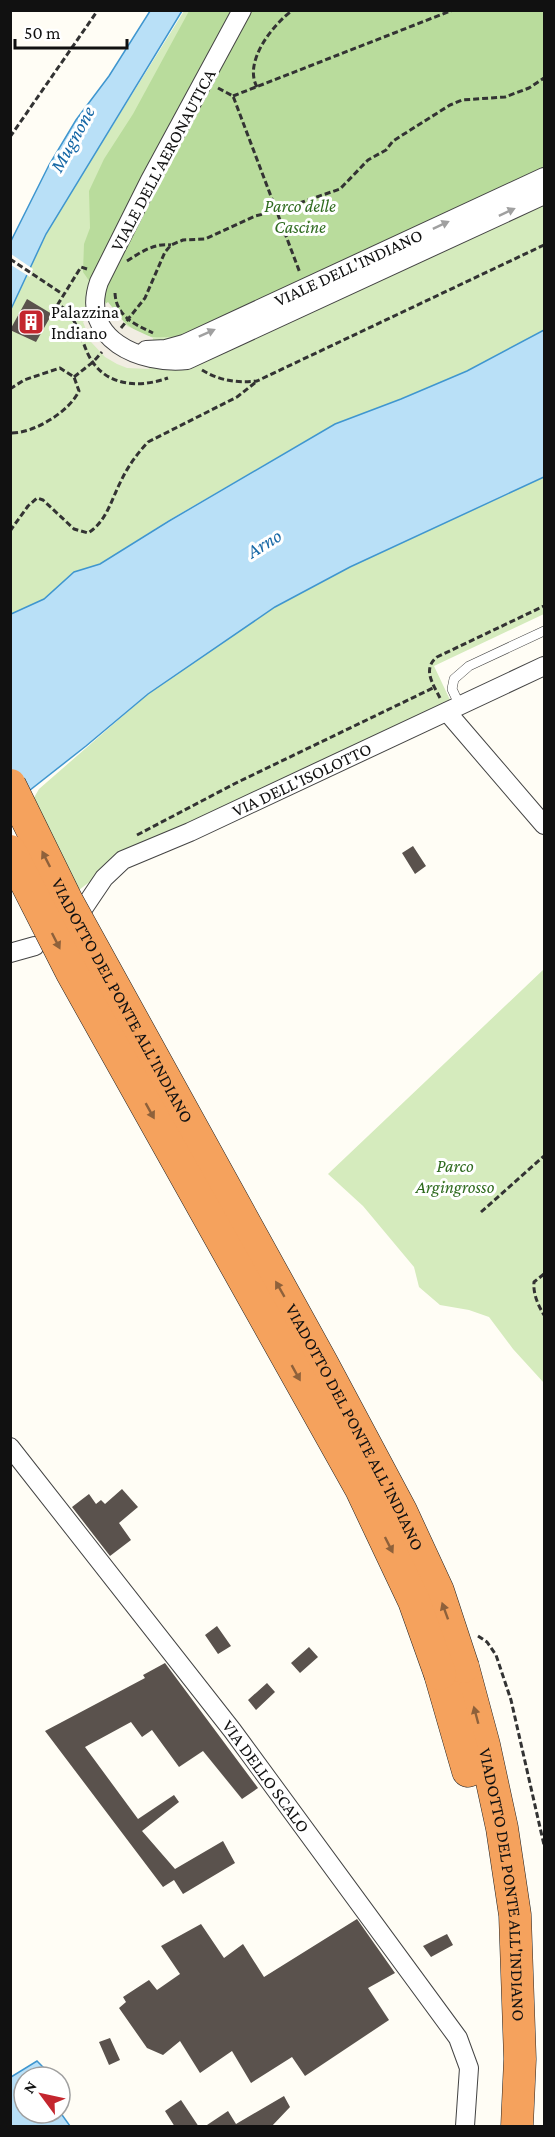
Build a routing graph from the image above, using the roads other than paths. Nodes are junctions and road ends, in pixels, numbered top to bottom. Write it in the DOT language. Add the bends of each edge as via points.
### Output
graph roads {
  1 [pos="242,10"];
  2 [pos="544,177"];
  3 [pos="544,195"];
  4 [pos="154,355"];
  5 [pos="544,631"];
  6 [pos="544,666"];
  7 [pos="454,709"];
  8 [pos="10,785"];
  9 [pos="544,825"];
  10 [pos="10,851"];
  11 [pos="79,915"];
  12 [pos="35,946"];
  13 [pos="10,953"];
  14 [pos="10,1447"];
  15 [pos="452,1671"];
  16 [pos="465,2127"];
  17 [pos="499,2127"];
  18 [pos="517,2127"];
  1 -- 4 [label="street, VIALE DELL'AERONAUTICA" via="150,180 95,295 95,312 102,330 127,349"];
  4 -- 2 [label="street, VIALE DELL'INDIANO, one-way"];
  4 -- 3 [label="street, one-way" via="171,361 187,360"];
  5 -- 7 [label="lane" via="470,666 454,679"];
  6 -- 7 [label="street, VIA DELL'ISOLOTTO"];
  7 -- 9 [label="street"];
  7 -- 11 [label="street, VIA DELL'ISOLOTTO" via="123,860 104,878"];
  15 -- 8 [label="highway, VIADOTTO DEL PONTE ALL'INDIANO, one-way, bridge" via="438,1591 401,1511 78,921"];
  10 -- 15 [label="highway, VIADOTTO DEL PONTE ALL'INDIANO, one-way, bridge" via="72,974 361,1489"];
  12 -- 13 [label="street"];
  14 -- 16 [label="street, VIA DELLO SCALO" via="232,1730 458,2038 469,2068"];
  15 -- 17 [label="highway, VIADOTTO DEL PONTE ALL'INDIANO" via="496,1917 502,2058"];
  18 -- 15 [label="highway, VIADOTTO DEL PONTE ALL'INDIANO, one-way" via="520,2059 515,1915 484,1745"];
}
